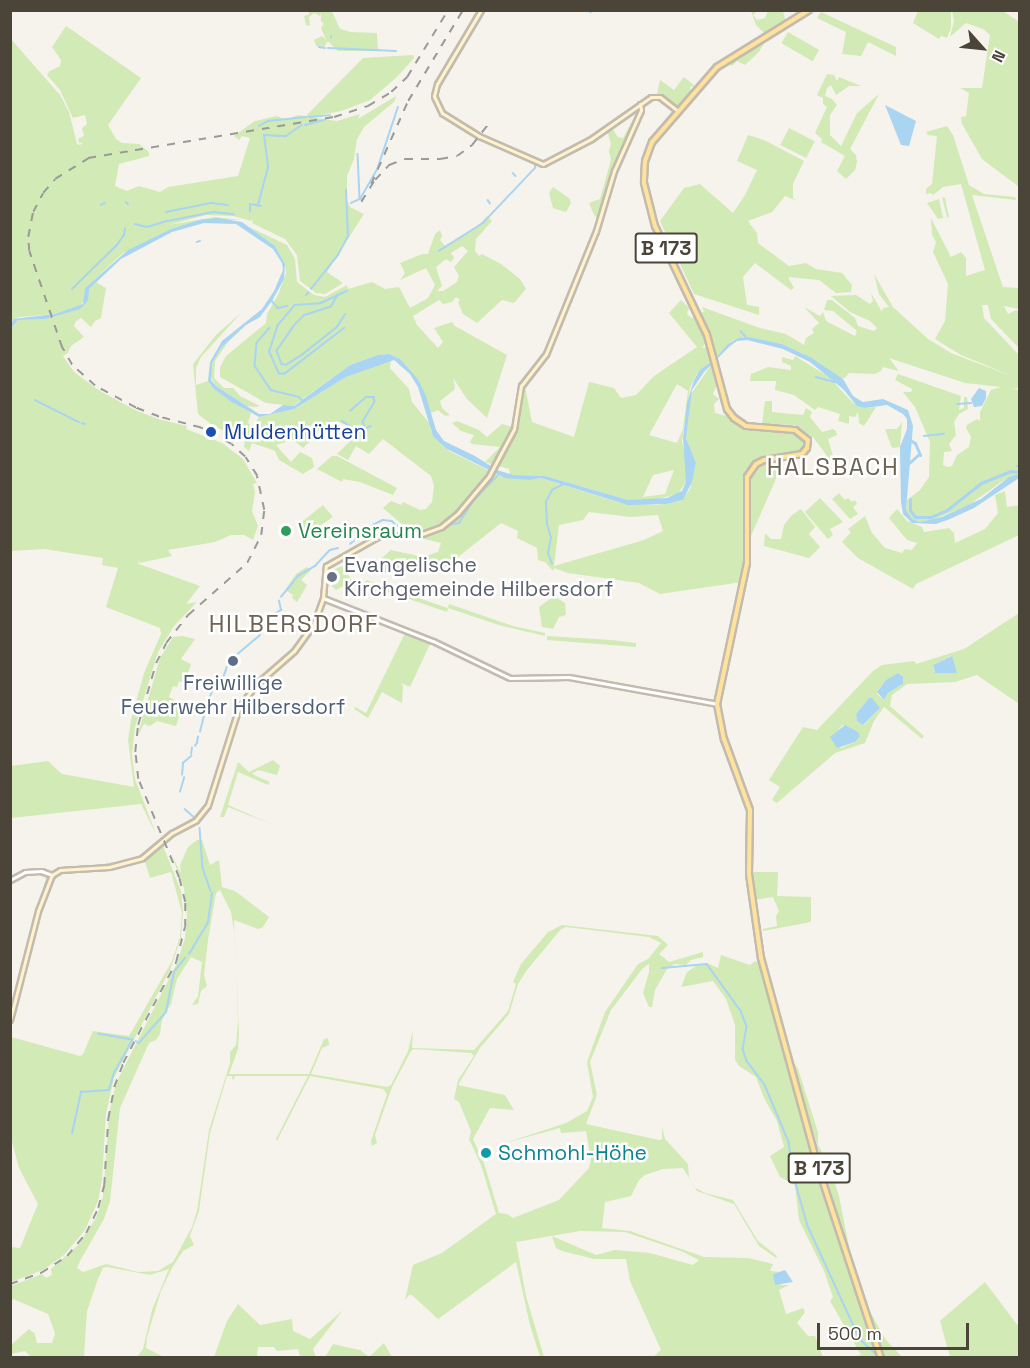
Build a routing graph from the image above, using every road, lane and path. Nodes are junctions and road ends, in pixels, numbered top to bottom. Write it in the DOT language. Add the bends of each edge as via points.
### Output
graph roads {
  1 [pos="481,10"];
  2 [pos="809,10"];
  3 [pos="639,105"];
  4 [pos="678,111"];
  5 [pos="323,598"];
  6 [pos="717,704"];
  7 [pos="52,875"];
  8 [pos="10,880"];
  9 [pos="10,1020"];
  10 [pos="881,1358"];
  1 -- 3 [label="main road" via="437,84 435,101 444,115 472,132 541,164 591,139"];
  2 -- 4 [label="main road, B 173" via="724,61"];
  3 -- 4 [label="main road" via="651,97 660,97"];
  3 -- 5 [label="main road" via="639,115 614,171 599,224 548,349 521,386 515,424 500,460 459,512 441,527 421,534 386,533 329,564 324,569"];
  4 -- 6 [label="main road, B 173" via="649,147 645,165 644,183 655,226 704,326 727,409 746,426 795,430 805,435 808,444 802,454 756,464 747,477 747,563"];
  5 -- 6 [label="street" via="433,641 510,678 555,675"];
  5 -- 7 [label="main road" via="303,640 254,686 237,710 224,762 200,816 142,858 109,867 60,870"];
  6 -- 10 [label="main road, B 173" via="724,739 750,810 749,874 755,929 820,1173"];
  7 -- 8 [label="street" via="25,872"];
  7 -- 9 [label="main road" via="33,929"];
}
